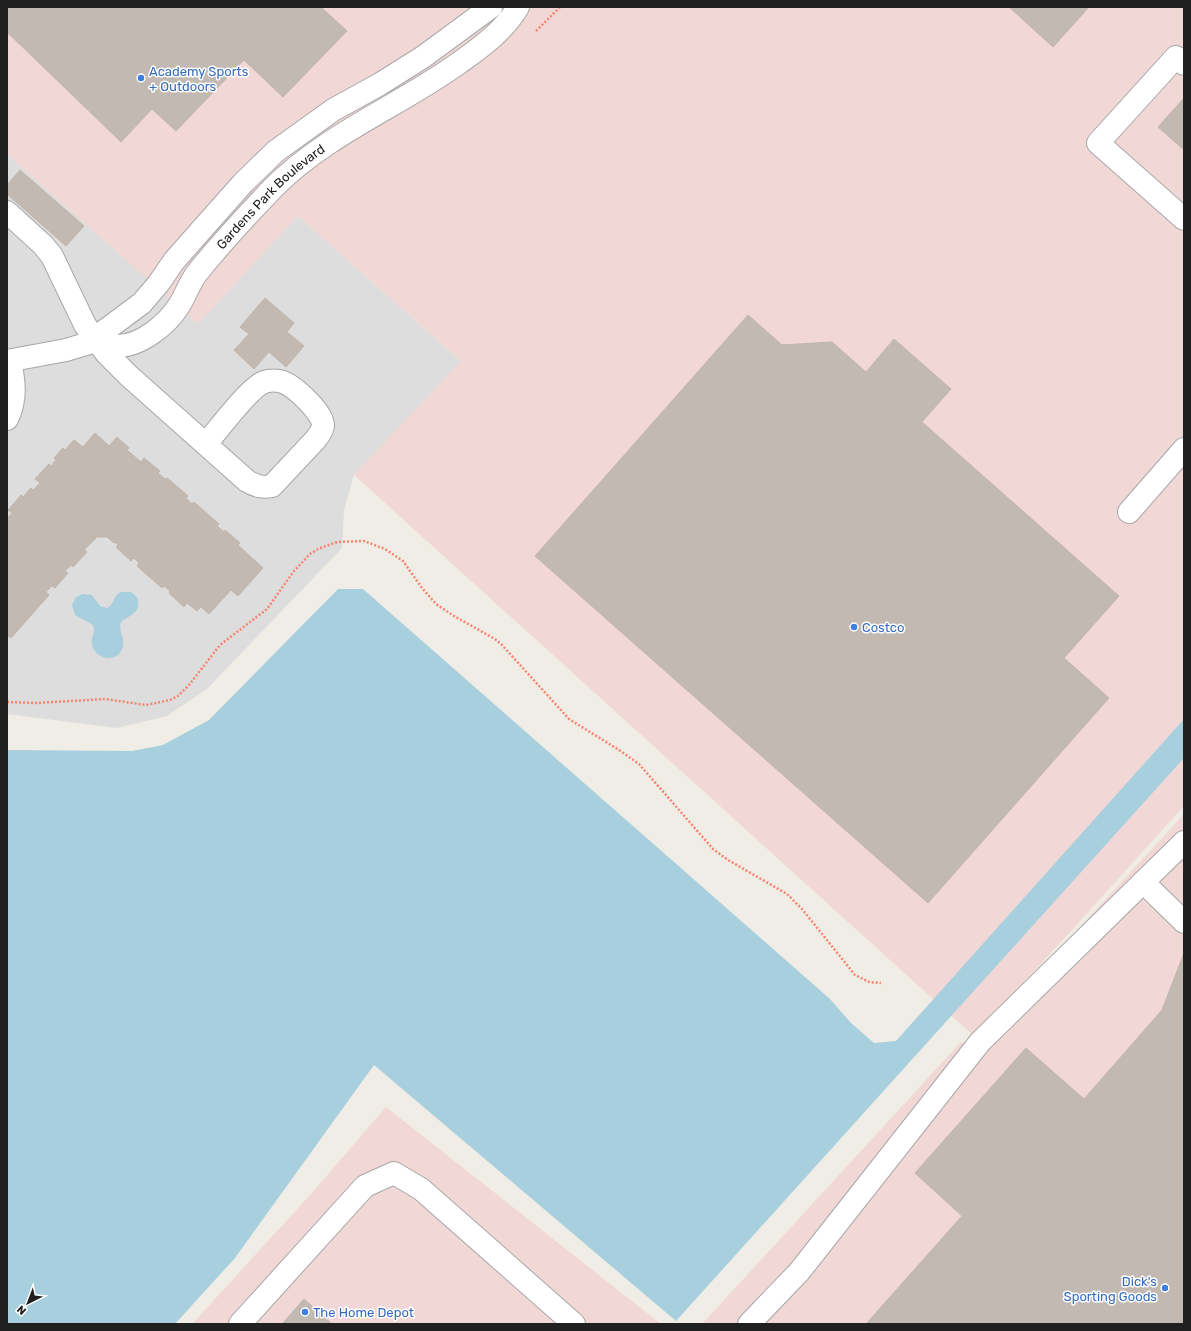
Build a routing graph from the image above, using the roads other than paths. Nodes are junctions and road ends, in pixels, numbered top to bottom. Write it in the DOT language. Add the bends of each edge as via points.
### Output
graph roads {
  1 [pos="491,7"];
  2 [pos="518,7"];
  3 [pos="1184,64"];
  4 [pos="7,212"];
  5 [pos="1184,219"];
  6 [pos="203,228"];
  7 [pos="222,245"];
  8 [pos="142,303"];
  9 [pos="161,325"];
  10 [pos="96,341"];
  11 [pos="8,361"];
  12 [pos="7,419"];
  13 [pos="206,444"];
  14 [pos="1184,449"];
  15 [pos="1129,512"];
  16 [pos="1184,842"];
  17 [pos="1143,882"];
  18 [pos="1184,922"];
  19 [pos="240,1324"];
  20 [pos="574,1324"];
  21 [pos="749,1324"];
  1 -- 6 [label="street, Gardens Park Boulevard" via="423,57 296,135 260,166"];
  2 -- 7 [label="street, Gardens Park Boulevard" via="504,26 468,56 419,89 338,136 302,163 263,199"];
  3 -- 5 [label="street" via="1176,57 1098,143"];
  4 -- 10 [label="street" via="52,256 66,281 76,308"];
  6 -- 7 [label="street, Gardens Park Boulevard"];
  6 -- 8 [label="street"];
  7 -- 9 [label="street" via="198,273 179,305"];
  8 -- 9 [label="street"];
  8 -- 10 [label="street" via="103,332"];
  9 -- 10 [label="street" via="150,334 125,346"];
  10 -- 11 [label="street" via="66,350"];
  10 -- 13 [label="street" via="129,376"];
  11 -- 12 [label="street" via="13,376 14,396"];
  13 -- 13 [label="street" via="257,386 273,381 291,386 316,409 323,425 316,439 279,481 263,488 247,481"];
  14 -- 15 [label="street"];
  16 -- 17 [label="street"];
  17 -- 18 [label="street"];
  17 -- 21 [label="street" via="980,1042 799,1272"];
  19 -- 20 [label="street" via="365,1186 394,1173 421,1189"];
}
